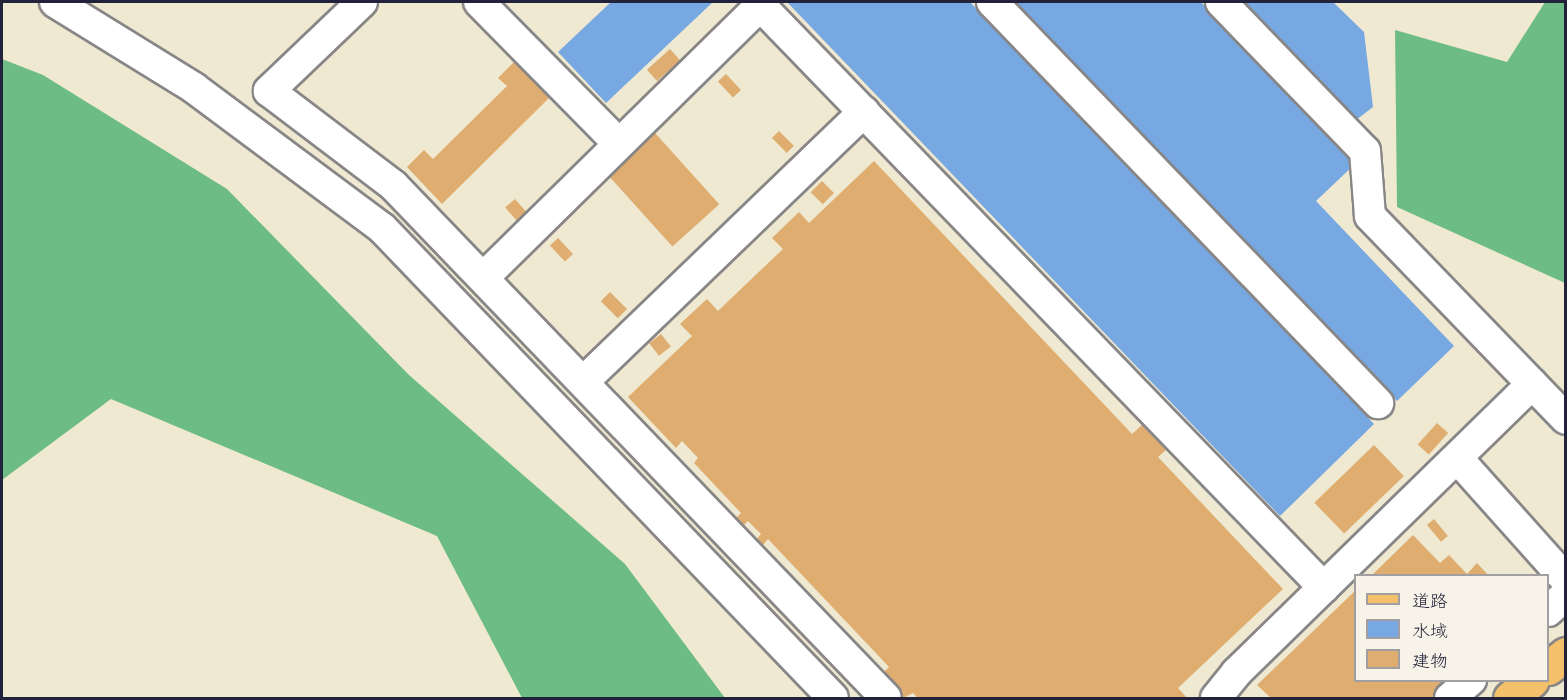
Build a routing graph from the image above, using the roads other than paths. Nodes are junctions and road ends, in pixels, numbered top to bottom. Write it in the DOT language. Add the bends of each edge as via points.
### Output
graph roads {
  1 [pos="55,2"];
  2 [pos="479,2"];
  3 [pos="992,2"];
  4 [pos="1221,2"];
  5 [pos="357,3"];
  6 [pos="759,3"];
  7 [pos="864,112"];
  8 [pos="619,144"];
  9 [pos="483,278"];
  10 [pos="583,382"];
  11 [pos="1532,384"];
  12 [pos="1378,403"];
  13 [pos="1566,419"];
  14 [pos="1458,459"];
  15 [pos="1566,580"];
  16 [pos="1324,588"];
  17 [pos="1566,595"];
  18 [pos="1549,610"];
  19 [pos="1566,654"];
  20 [pos="1549,667"];
  21 [pos="1470,682"];
  22 [pos="1531,682"];
  23 [pos="1217,698"];
  24 [pos="833,699"];
  25 [pos="886,699"];
  26 [pos="1450,699"];
  27 [pos="1510,699"];
  1 -- 24 [label="street" via="194,88 382,228"];
  2 -- 8 [label="street"];
  3 -- 12 [label="street"];
  4 -- 11 [label="street" via="1365,151 1370,216"];
  5 -- 9 [label="street" via="269,91 393,185"];
  6 -- 7 [label="street"];
  6 -- 8 [label="street"];
  7 -- 10 [label="street"];
  7 -- 16 [label="street"];
  8 -- 9 [label="street"];
  9 -- 10 [label="street"];
  10 -- 25 [label="street"];
  11 -- 13 [label="street"];
  11 -- 14 [label="street"];
  14 -- 15 [label="street"];
  14 -- 16 [label="street"];
  16 -- 23 [label="street" via="1236,673"];
  17 -- 18 [label="street"];
  19 -- 20 [label="main road"];
  21 -- 26 [label="street"];
  22 -- 27 [label="main road"];
}
